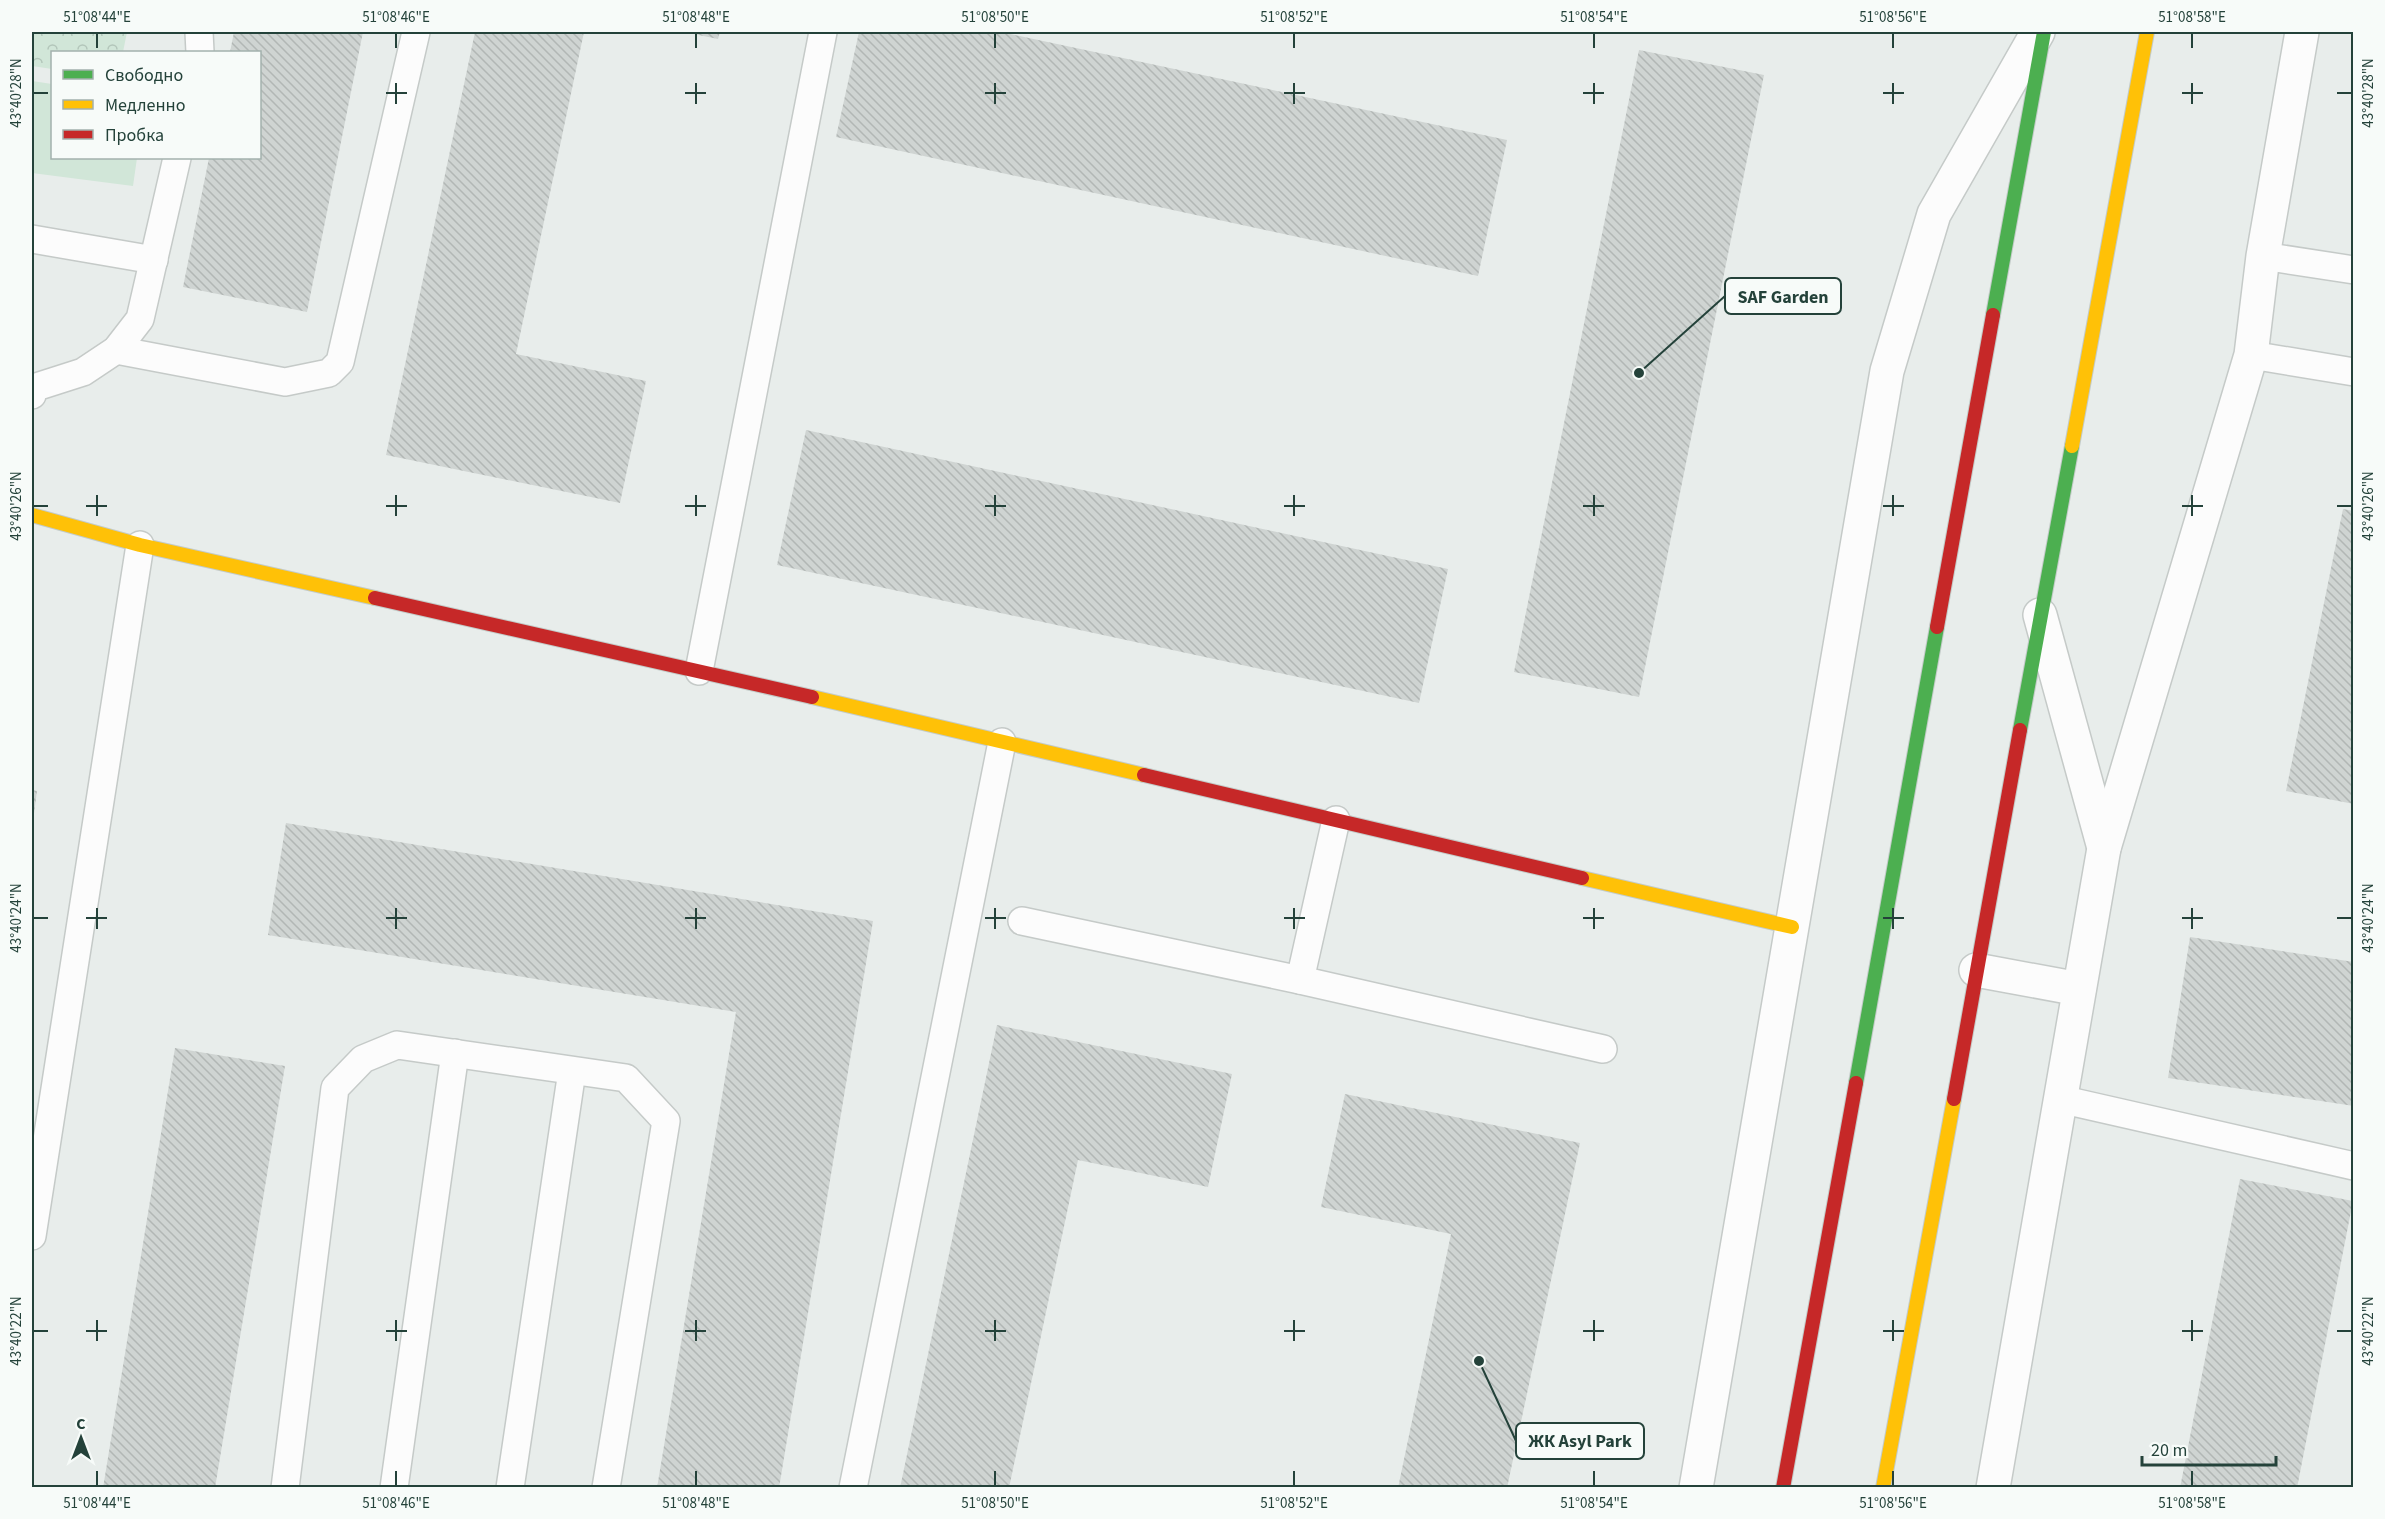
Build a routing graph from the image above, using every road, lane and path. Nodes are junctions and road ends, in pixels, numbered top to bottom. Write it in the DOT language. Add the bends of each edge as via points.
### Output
graph roads {
  1 [pos="199,32"];
  2 [pos="416,32"];
  3 [pos="823,32"];
  4 [pos="2038,32"];
  5 [pos="2044,32"];
  6 [pos="2147,32"];
  7 [pos="2302,32"];
  8 [pos="200,51"];
  9 [pos="177,159"];
  10 [pos="32,239"];
  11 [pos="2263,256"];
  12 [pos="154,260"];
  13 [pos="2354,270"];
  14 [pos="116,351"];
  15 [pos="2251,355"];
  16 [pos="2354,372"];
  17 [pos="32,390"];
  18 [pos="32,515"];
  19 [pos="140,545"];
  20 [pos="2040,615"];
  21 [pos="699,671"];
  22 [pos="1002,742"];
  23 [pos="1336,820"];
  24 [pos="2104,848"];
  25 [pos="1022,921"];
  26 [pos="1792,927"];
  27 [pos="1976,970"];
  28 [pos="1300,980"];
  29 [pos="2079,989"];
  30 [pos="1603,1049"];
  31 [pos="455,1053"];
  32 [pos="572,1071"];
  33 [pos="2060,1100"];
  34 [pos="2354,1166"];
  35 [pos="32,1236"];
  36 [pos="285,1488"];
  37 [pos="394,1488"];
  38 [pos="510,1488"];
  39 [pos="606,1488"];
  40 [pos="853,1488"];
  41 [pos="1696,1488"];
  42 [pos="1784,1488"];
  43 [pos="1883,1488"];
  44 [pos="1993,1488"];
  1 -- 8 [label="lane"];
  2 -- 14 [label="lane" via="340,362 329,373 285,382"];
  3 -- 21 [label="lane"];
  4 -- 26 [label="street" via="1934,214 1887,370"];
  5 -- 42 [label="main road"];
  6 -- 20 [label="main road"];
  7 -- 11 [label="street"];
  9 -- 12 [label="lane"];
  10 -- 12 [label="lane"];
  11 -- 13 [label="lane"];
  11 -- 15 [label="street"];
  12 -- 14 [label="lane" via="140,319"];
  14 -- 17 [label="lane" via="83,372"];
  15 -- 16 [label="lane"];
  15 -- 24 [label="street"];
  18 -- 19 [label="main road"];
  19 -- 21 [label="main road"];
  19 -- 35 [label="lane"];
  20 -- 24 [label="street"];
  20 -- 27 [label="main road"];
  21 -- 22 [label="main road"];
  22 -- 23 [label="main road"];
  22 -- 40 [label="lane"];
  23 -- 26 [label="main road"];
  23 -- 28 [label="lane"];
  24 -- 29 [label="street"];
  25 -- 28 [label="lane"];
  26 -- 41 [label="street"];
  27 -- 29 [label="street"];
  27 -- 43 [label="main road"];
  28 -- 30 [label="lane"];
  29 -- 33 [label="street"];
  31 -- 32 [label="lane"];
  31 -- 36 [label="lane" via="397,1045 363,1059 335,1088"];
  31 -- 37 [label="lane"];
  32 -- 38 [label="lane"];
  32 -- 39 [label="lane" via="626,1078 666,1121"];
  33 -- 34 [label="lane"];
  33 -- 44 [label="street"];
}
